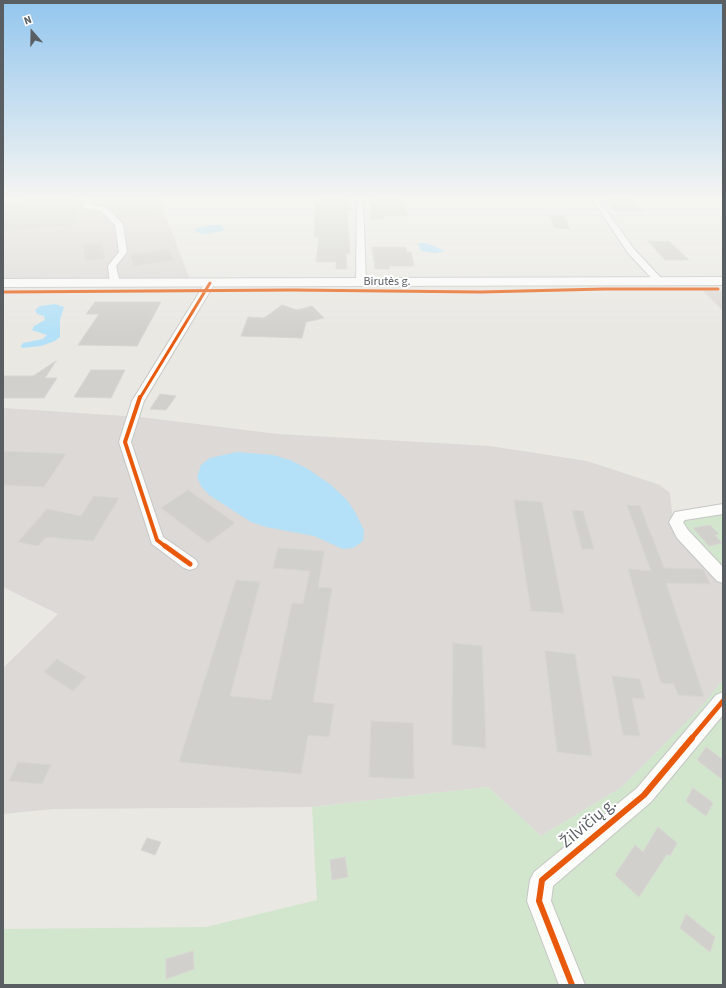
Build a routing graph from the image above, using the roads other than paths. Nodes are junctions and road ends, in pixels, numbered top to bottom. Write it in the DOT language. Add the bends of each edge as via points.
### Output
graph roads {
  1 [pos="122,242"];
  2 [pos="361,242"];
  3 [pos="625,242"];
  4 [pos="659,281"];
  5 [pos="723,281"];
  6 [pos="210,282"];
  7 [pos="361,282"];
  8 [pos="3,283"];
  9 [pos="115,283"];
  10 [pos="723,509"];
  11 [pos="190,564"];
  12 [pos="723,577"];
  13 [pos="723,701"];
  14 [pos="572,985"];
  1 -- 9 [label="street" via="124,252 112,266"];
  2 -- 7 [label="street"];
  3 -- 4 [label="street"];
  4 -- 5 [label="main road, Birutės g."];
  4 -- 7 [label="main road, Birutės g."];
  6 -- 7 [label="main road, Birutės g."];
  6 -- 9 [label="main road, Birutės g."];
  6 -- 11 [label="street" via="138,401 125,442 157,540"];
  8 -- 9 [label="main road, Birutės g."];
  10 -- 12 [label="street" via="680,516 676,522 682,534"];
  13 -- 14 [label="street, Žilvičių g." via="644,795 542,880 539,901"];
}
